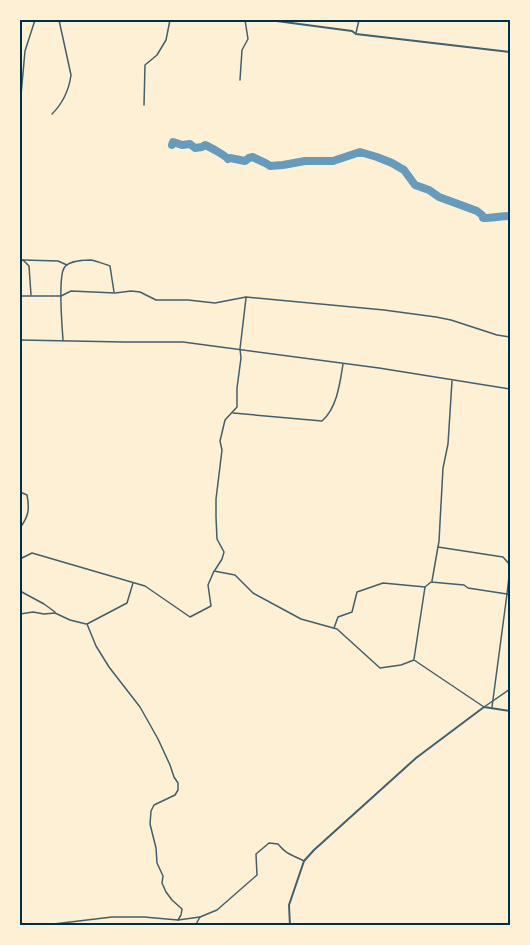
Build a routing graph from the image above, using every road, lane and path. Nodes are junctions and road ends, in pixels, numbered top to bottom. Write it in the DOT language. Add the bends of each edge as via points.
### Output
graph roads {
  1 [pos="35,20"];
  2 [pos="59,20"];
  3 [pos="170,20"];
  4 [pos="245,20"];
  5 [pos="269,20"];
  6 [pos="359,20"];
  7 [pos="356,34"];
  8 [pos="510,52"];
  9 [pos="240,80"];
  10 [pos="21,95"];
  11 [pos="144,105"];
  12 [pos="52,114"];
  13 [pos="20,260"];
  14 [pos="23,260"];
  15 [pos="67,265"];
  16 [pos="115,293"];
  17 [pos="20,296"];
  18 [pos="31,296"];
  19 [pos="61,296"];
  20 [pos="246,297"];
  21 [pos="510,337"];
  22 [pos="20,340"];
  23 [pos="63,340"];
  24 [pos="240,349"];
  25 [pos="343,364"];
  26 [pos="453,380"];
  27 [pos="510,389"];
  28 [pos="233,413"];
  29 [pos="20,492"];
  30 [pos="20,528"];
  31 [pos="438,547"];
  32 [pos="20,558"];
  33 [pos="510,566"];
  34 [pos="214,571"];
  35 [pos="133,582"];
  36 [pos="431,582"];
  37 [pos="20,587"];
  38 [pos="426,587"];
  39 [pos="20,592"];
  40 [pos="507,594"];
  41 [pos="510,595"];
  42 [pos="55,613"];
  43 [pos="20,614"];
  44 [pos="87,624"];
  45 [pos="334,629"];
  46 [pos="414,660"];
  47 [pos="510,689"];
  48 [pos="493,701"];
  49 [pos="484,707"];
  50 [pos="492,708"];
  51 [pos="510,711"];
  52 [pos="304,861"];
  53 [pos="200,917"];
  54 [pos="178,920"];
  55 [pos="37,926"];
  56 [pos="195,926"];
  57 [pos="290,926"];
  1 -- 10 [label="street" via="25,51"];
  2 -- 12 [label="street" via="71,75 61,105"];
  3 -- 11 [label="street" via="166,40 145,65"];
  4 -- 9 [label="street" via="248,39 242,50"];
  5 -- 7 [label="street"];
  6 -- 7 [label="street"];
  7 -- 8 [label="street"];
  13 -- 14 [label="street"];
  14 -- 15 [label="street"];
  14 -- 18 [label="street" via="29,266"];
  15 -- 16 [label="street" via="92,260 110,266"];
  15 -- 19 [label="street"];
  16 -- 19 [label="street" via="72,291"];
  16 -- 20 [label="street" via="132,291 156,300 215,303"];
  17 -- 18 [label="street"];
  18 -- 19 [label="street"];
  19 -- 23 [label="street"];
  20 -- 21 [label="street" via="436,317"];
  20 -- 24 [label="street"];
  22 -- 23 [label="street"];
  23 -- 24 [label="street" via="183,342"];
  24 -- 25 [label="street"];
  24 -- 28 [label="street" via="237,407"];
  25 -- 26 [label="street"];
  25 -- 28 [label="street" via="339,388 322,421"];
  26 -- 27 [label="street"];
  26 -- 31 [label="street"];
  28 -- 34 [label="street" via="225,420 220,441 216,517 217,539 224,552"];
  29 -- 30 [label="street" via="27,495 28,517"];
  31 -- 33 [label="street" via="503,557"];
  31 -- 36 [label="street"];
  32 -- 35 [label="street" via="32,553"];
  33 -- 40 [label="street"];
  34 -- 35 [label="street" via="208,585 211,606 190,617"];
  34 -- 45 [label="street" via="235,575 253,593 301,619"];
  35 -- 44 [label="street" via="127,603"];
  36 -- 38 [label="street"];
  36 -- 40 [label="street"];
  37 -- 39 [label="street"];
  38 -- 45 [label="street" via="383,583 357,592 352,612 338,617"];
  38 -- 46 [label="street"];
  39 -- 42 [label="street"];
  40 -- 41 [label="street"];
  40 -- 48 [label="street"];
  42 -- 43 [label="street"];
  42 -- 44 [label="street"];
  44 -- 54 [label="street" via="96,646 140,707 178,783 175,795 154,805 150,824 162,883 182,909"];
  45 -- 46 [label="street" via="380,669"];
  46 -- 49 [label="street"];
  47 -- 48 [label="street"];
  48 -- 49 [label="street"];
  48 -- 50 [label="street"];
  49 -- 50 [label="street"];
  49 -- 52 [label="street" via="416,758"];
  50 -- 51 [label="street"];
  52 -- 53 [label="street" via="286,854 278,844 269,843 256,854 257,875 217,910"];
  52 -- 57 [label="street" via="289,905"];
  53 -- 54 [label="street"];
  53 -- 56 [label="street"];
  54 -- 55 [label="street" via="112,917"];
}
